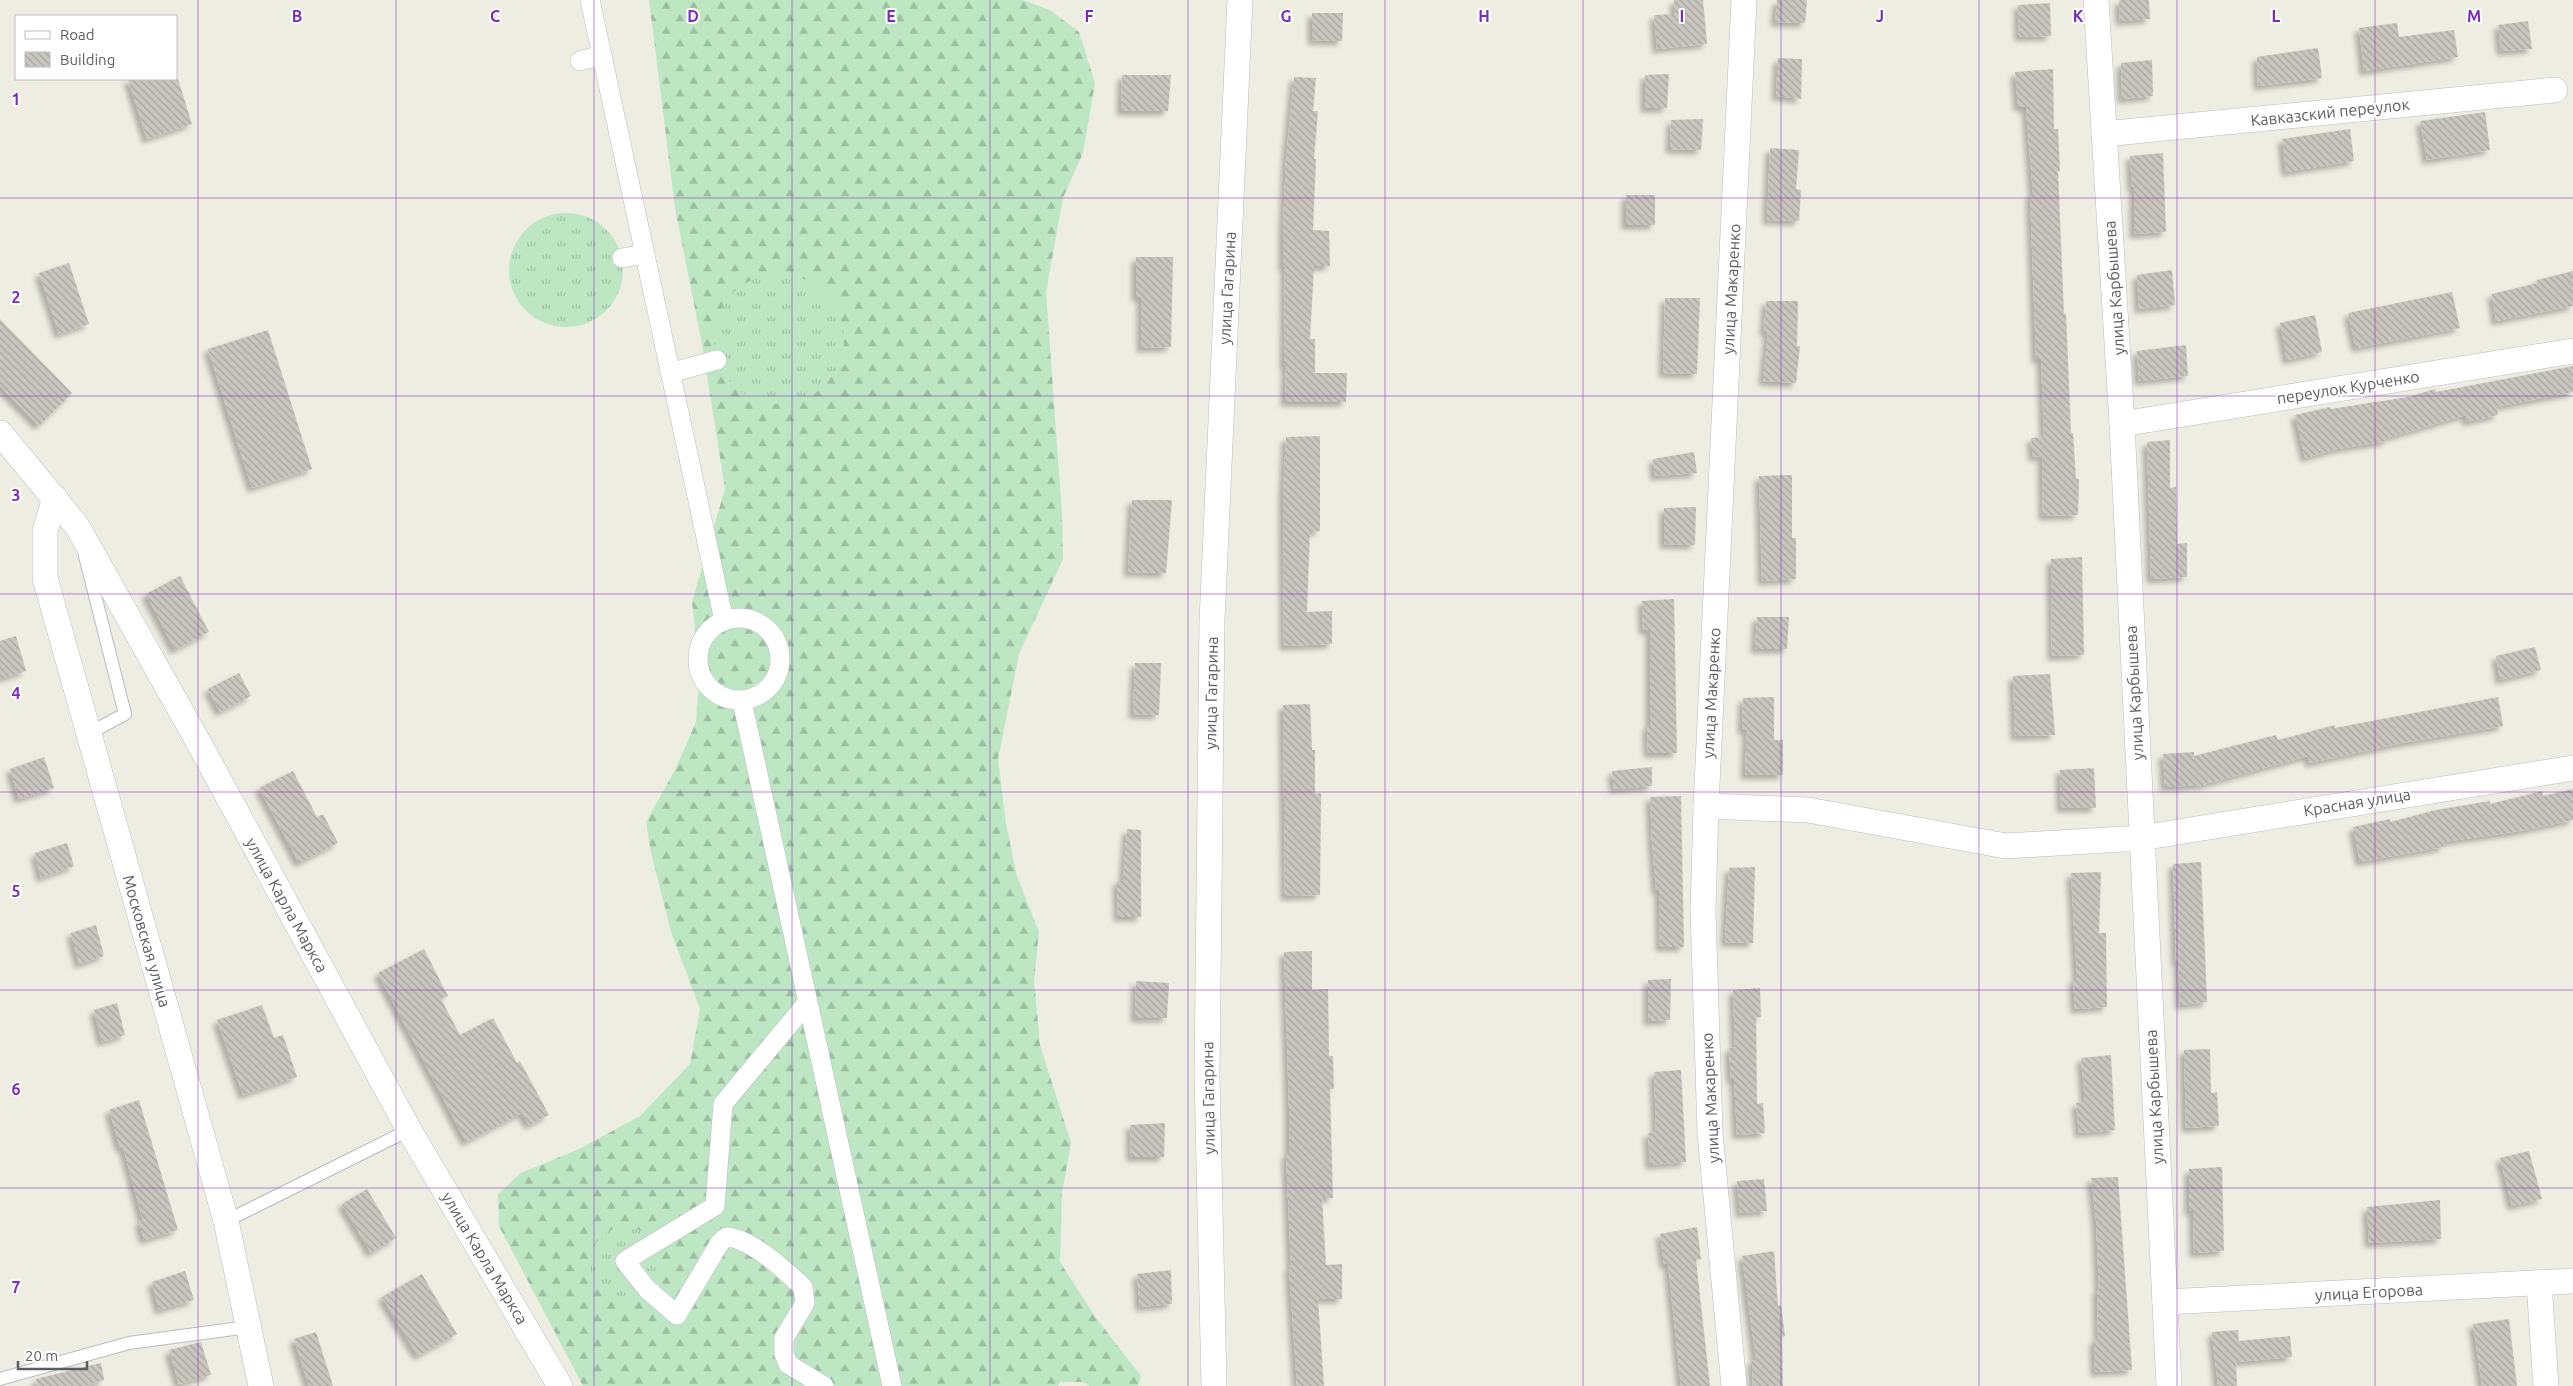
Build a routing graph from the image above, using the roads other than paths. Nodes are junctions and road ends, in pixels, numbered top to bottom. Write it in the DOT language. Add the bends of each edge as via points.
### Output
graph roads {
  1 [pos="590,0"];
  2 [pos="1240,0"];
  3 [pos="1744,0"];
  4 [pos="2096,0"];
  5 [pos="602,55"];
  6 [pos="580,61"];
  7 [pos="2555,90"];
  8 [pos="2104,134"];
  9 [pos="645,254"];
  10 [pos="622,258"];
  11 [pos="2573,351"];
  12 [pos="717,360"];
  13 [pos="670,372"];
  14 [pos="2122,424"];
  15 [pos="0,433"];
  16 [pos="55,498"];
  17 [pos="77,526"];
  18 [pos="724,621"];
  19 [pos="742,701"];
  20 [pos="88,734"];
  21 [pos="2573,768"];
  22 [pos="1706,806"];
  23 [pos="2141,838"];
  24 [pos="806,1003"];
  25 [pos="409,1130"];
  26 [pos="226,1221"];
  27 [pos="2573,1281"];
  28 [pos="2539,1283"];
  29 [pos="2165,1302"];
  30 [pos="248,1327"];
  31 [pos="0,1379"];
  32 [pos="261,1386"];
  33 [pos="560,1386"];
  34 [pos="824,1386"];
  35 [pos="892,1386"];
  36 [pos="1214,1386"];
  37 [pos="1734,1386"];
  38 [pos="2169,1386"];
  39 [pos="2546,1386"];
  1 -- 5 [label="street"];
  2 -- 36 [label="street, улица Гагарина" via="1212,621 1207,1075"];
  3 -- 22 [label="street, улица Макаренко"];
  4 -- 8 [label="street, улица Карбышева"];
  5 -- 6 [label="street"];
  5 -- 9 [label="street"];
  7 -- 8 [label="street, Кавказский переулок"];
  8 -- 14 [label="street, улица Карбышева"];
  9 -- 10 [label="street"];
  9 -- 13 [label="street"];
  11 -- 14 [label="street, переулок Курченко"];
  12 -- 13 [label="street"];
  13 -- 18 [label="street"];
  14 -- 23 [label="street, улица Карбышева"];
  15 -- 16 [label="street, улица Карла Маркса"];
  16 -- 17 [label="street, улица Карла Маркса"];
  16 -- 20 [label="street, Московская улица" via="45,530 44,578"];
  17 -- 20 [label="lane" via="124,714"];
  17 -- 25 [label="street, улица Карла Маркса"];
  18 -- 19 [label="street" via="708,632 699,650 698,664 703,680 712,692 726,699"];
  18 -- 19 [label="street" via="744,618 764,625 777,641 781,661 776,681 761,695"];
  19 -- 24 [label="street"];
  20 -- 26 [label="street, Московская улица"];
  21 -- 23 [label="street, Красная улица"];
  22 -- 23 [label="street, Красная улица" via="1808,810 2006,846"];
  22 -- 37 [label="street, улица Макаренко" via="1703,911 1710,1133"];
  23 -- 29 [label="street, улица Карбышева"];
  24 -- 34 [label="street" via="723,1104 715,1206 626,1261 647,1289 678,1315 718,1244 726,1236 737,1237 803,1287 805,1303 784,1338 784,1354 788,1364"];
  24 -- 35 [label="street"];
  25 -- 26 [label="lane"];
  25 -- 33 [label="street, улица Карла Маркса"];
  26 -- 30 [label="street, Московская улица"];
  27 -- 28 [label="street, улица Егорова"];
  28 -- 29 [label="street, улица Егорова"];
  28 -- 39 [label="street"];
  29 -- 38 [label="street, улица Карбышева"];
  30 -- 31 [label="lane" via="129,1343"];
  30 -- 32 [label="street, Московская улица"];
}
